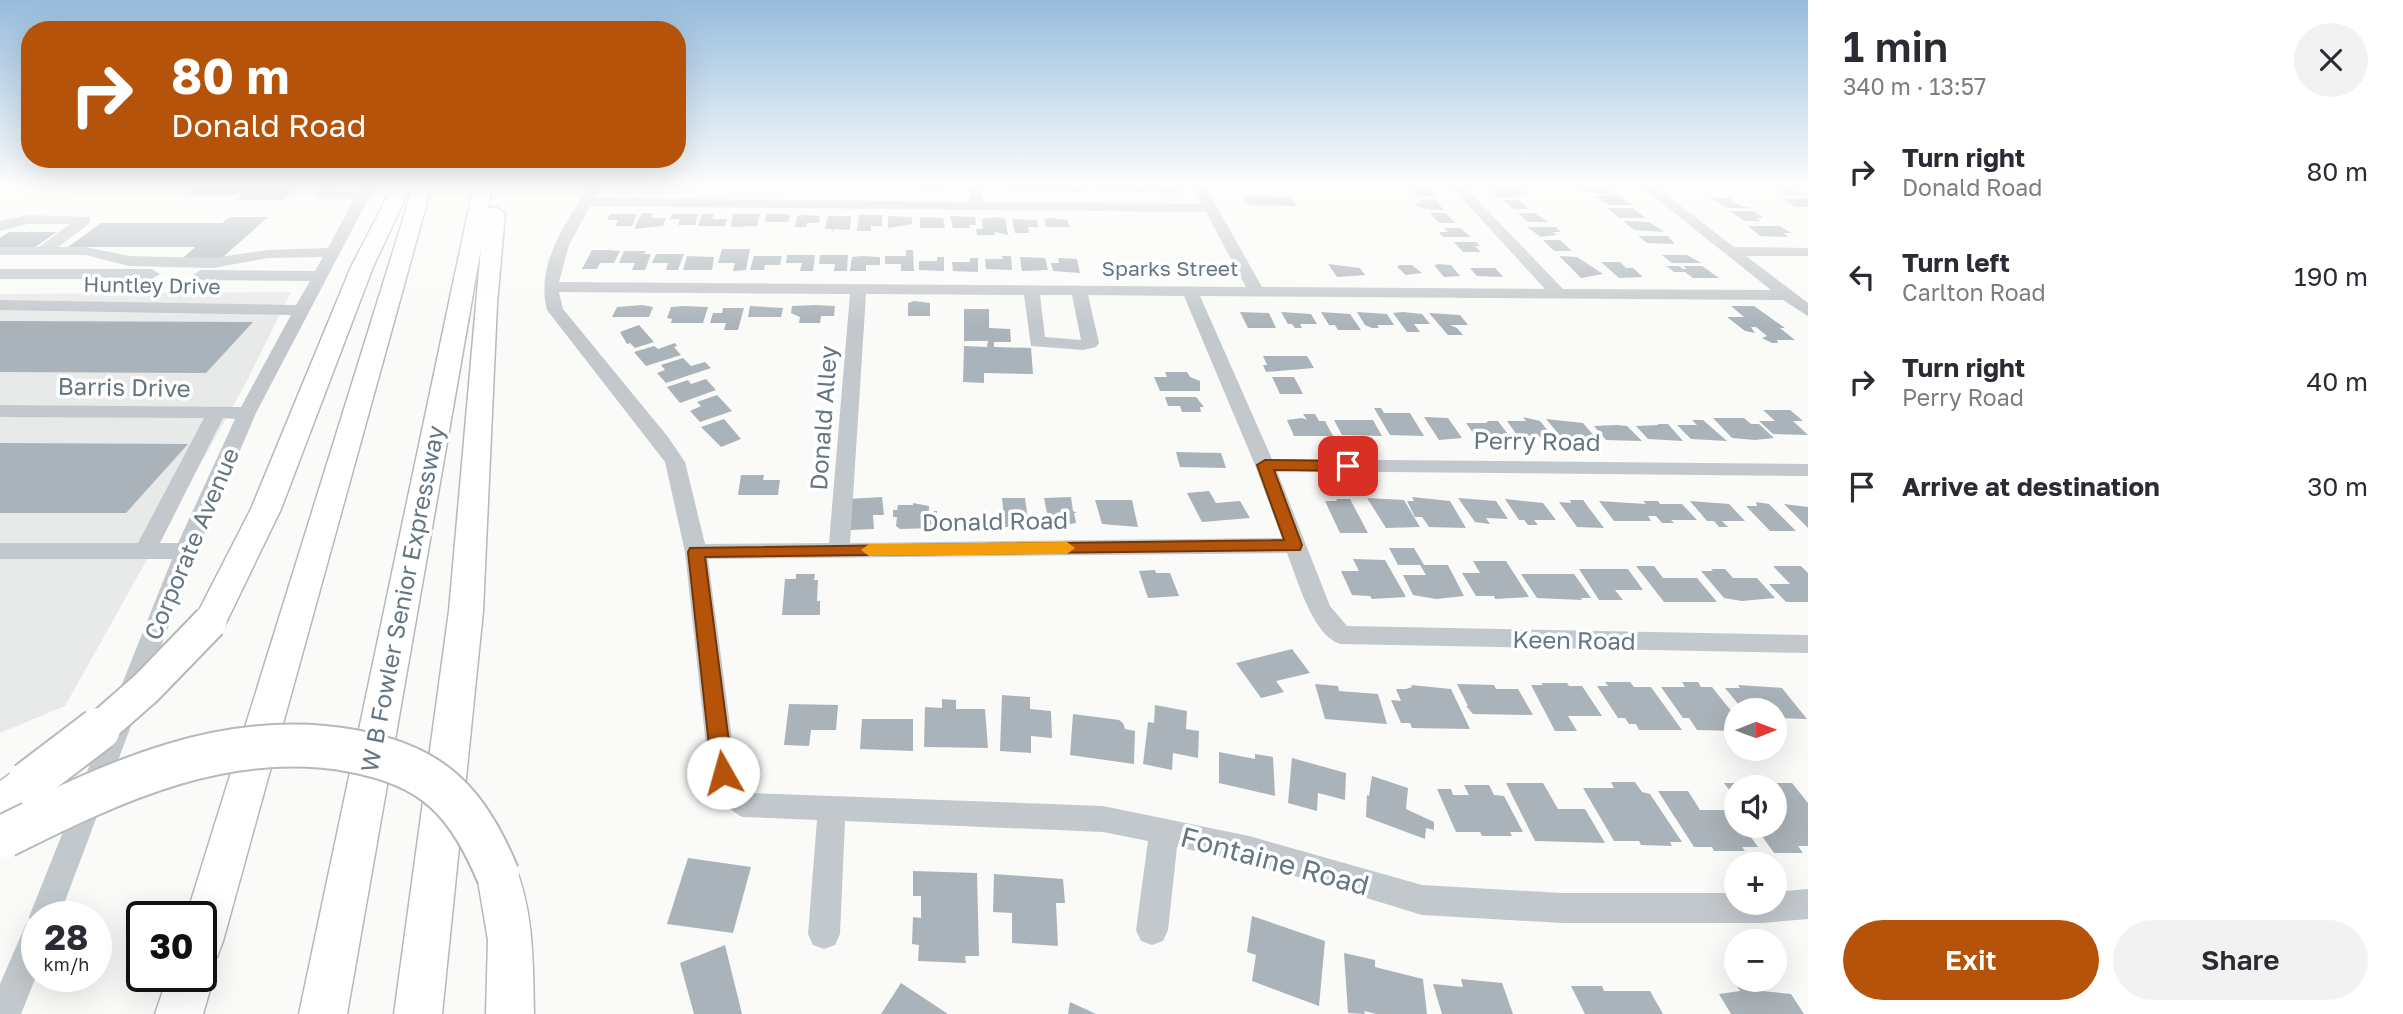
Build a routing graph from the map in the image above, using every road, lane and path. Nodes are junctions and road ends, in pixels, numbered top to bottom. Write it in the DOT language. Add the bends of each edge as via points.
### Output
graph roads {
  1 [pos="69,231"];
  2 [pos="345,231"];
  3 [pos="380,231"];
  4 [pos="409,231"];
  5 [pos="474,231"];
  6 [pos="493,231"];
  7 [pos="571,231"];
  8 [pos="1223,231"];
  9 [pos="1500,231"];
  10 [pos="1706,231"];
  11 [pos="0,251"];
  12 [pos="42,251"];
  13 [pos="1732,251"];
  14 [pos="334,252"];
  15 [pos="1808,252"];
  16 [pos="0,274"];
  17 [pos="322,276"];
  18 [pos="552,287"];
  19 [pos="858,289"];
  20 [pos="1031,289"];
  21 [pos="1079,290"];
  22 [pos="1189,290"];
  23 [pos="1256,291"];
  24 [pos="1557,292"];
  25 [pos="1787,295"];
  26 [pos="0,305"];
  27 [pos="304,310"];
  28 [pos="1808,311"];
  29 [pos="0,411"];
  30 [pos="216,413"];
  31 [pos="247,413"];
  32 [pos="1265,465"];
  33 [pos="1808,470"];
  34 [pos="1294,545"];
  35 [pos="839,550"];
  36 [pos="0,551"];
  37 [pos="145,551"];
  38 [pos="186,551"];
  39 [pos="696,552"];
  40 [pos="1808,645"];
  41 [pos="832,808"];
  42 [pos="8,815"];
  43 [pos="1164,833"];
  44 [pos="50,901"];
  45 [pos="213,901"];
  46 [pos="1808,904"];
  47 [pos="1152,930"];
  48 [pos="824,934"];
  49 [pos="21,973"];
  50 [pos="186,992"];
  51 [pos="4,1014"];
  52 [pos="180,1014"];
  53 [pos="323,1014"];
  54 [pos="418,1014"];
  55 [pos="510,1014"];
  1 -- 12 [label="street"];
  2 -- 14 [label="street, Corporate Avenue"];
  3 -- 42 [label="highway, bridge" via="266,509 210,622 177,659"];
  4 -- 45 [label="highway"];
  5 -- 53 [label="highway, W B Fowler Senior Expressway"];
  6 -- 54 [label="highway" via="466,611"];
  7 -- 18 [label="street" via="553,263"];
  8 -- 23 [label="street"];
  9 -- 24 [label="street"];
  10 -- 13 [label="street"];
  11 -- 12 [label="street"];
  12 -- 14 [label="street" via="86,251 129,261 213,263 268,254"];
  13 -- 15 [label="street"];
  13 -- 25 [label="street"];
  14 -- 17 [label="street, Corporate Avenue"];
  16 -- 17 [label="street"];
  17 -- 27 [label="street, Corporate Avenue"];
  18 -- 19 [label="street, Sparks Street"];
  18 -- 39 [label="street" via="550,300 555,310 674,462"];
  19 -- 20 [label="street, Sparks Street"];
  19 -- 35 [label="street, Donald Alley"];
  20 -- 21 [label="street, Sparks Street"];
  20 -- 21 [label="street" via="1037,341 1083,345 1090,343"];
  21 -- 22 [label="street, Sparks Street"];
  22 -- 23 [label="street, Sparks Street"];
  22 -- 32 [label="street"];
  23 -- 24 [label="street, Sparks Street"];
  24 -- 25 [label="street, Sparks Street"];
  25 -- 28 [label="street"];
  26 -- 27 [label="street, Huntley Drive"];
  27 -- 31 [label="street, Corporate Avenue"];
  29 -- 30 [label="street, Barris Drive"];
  30 -- 31 [label="street, Barris Drive"];
  30 -- 37 [label="street"];
  31 -- 38 [label="street, Corporate Avenue"];
  32 -- 33 [label="street, Perry Road"];
  32 -- 34 [label="street"];
  34 -- 35 [label="street, Donald Road"];
  34 -- 40 [label="street, Keen Road" via="1320,609 1340,635"];
  35 -- 39 [label="street, Donald Road"];
  36 -- 37 [label="street"];
  37 -- 38 [label="street"];
  38 -- 44 [label="street, Corporate Avenue"];
  39 -- 41 [label="street, Fontaine Road" via="723,773 743,805"];
  41 -- 43 [label="street, Fontaine Road" via="1103,819"];
  41 -- 48 [label="street"];
  42 -- 55 [label="highway, bridge" via="69,803 227,750 264,745 368,753 435,783 463,812 486,847 498,875 510,940"];
  43 -- 46 [label="street, Fontaine Road" via="1249,849 1422,900 1562,908"];
  43 -- 47 [label="street"];
  49 -- 51 [label="street"];
  50 -- 52 [label="highway"];
}
